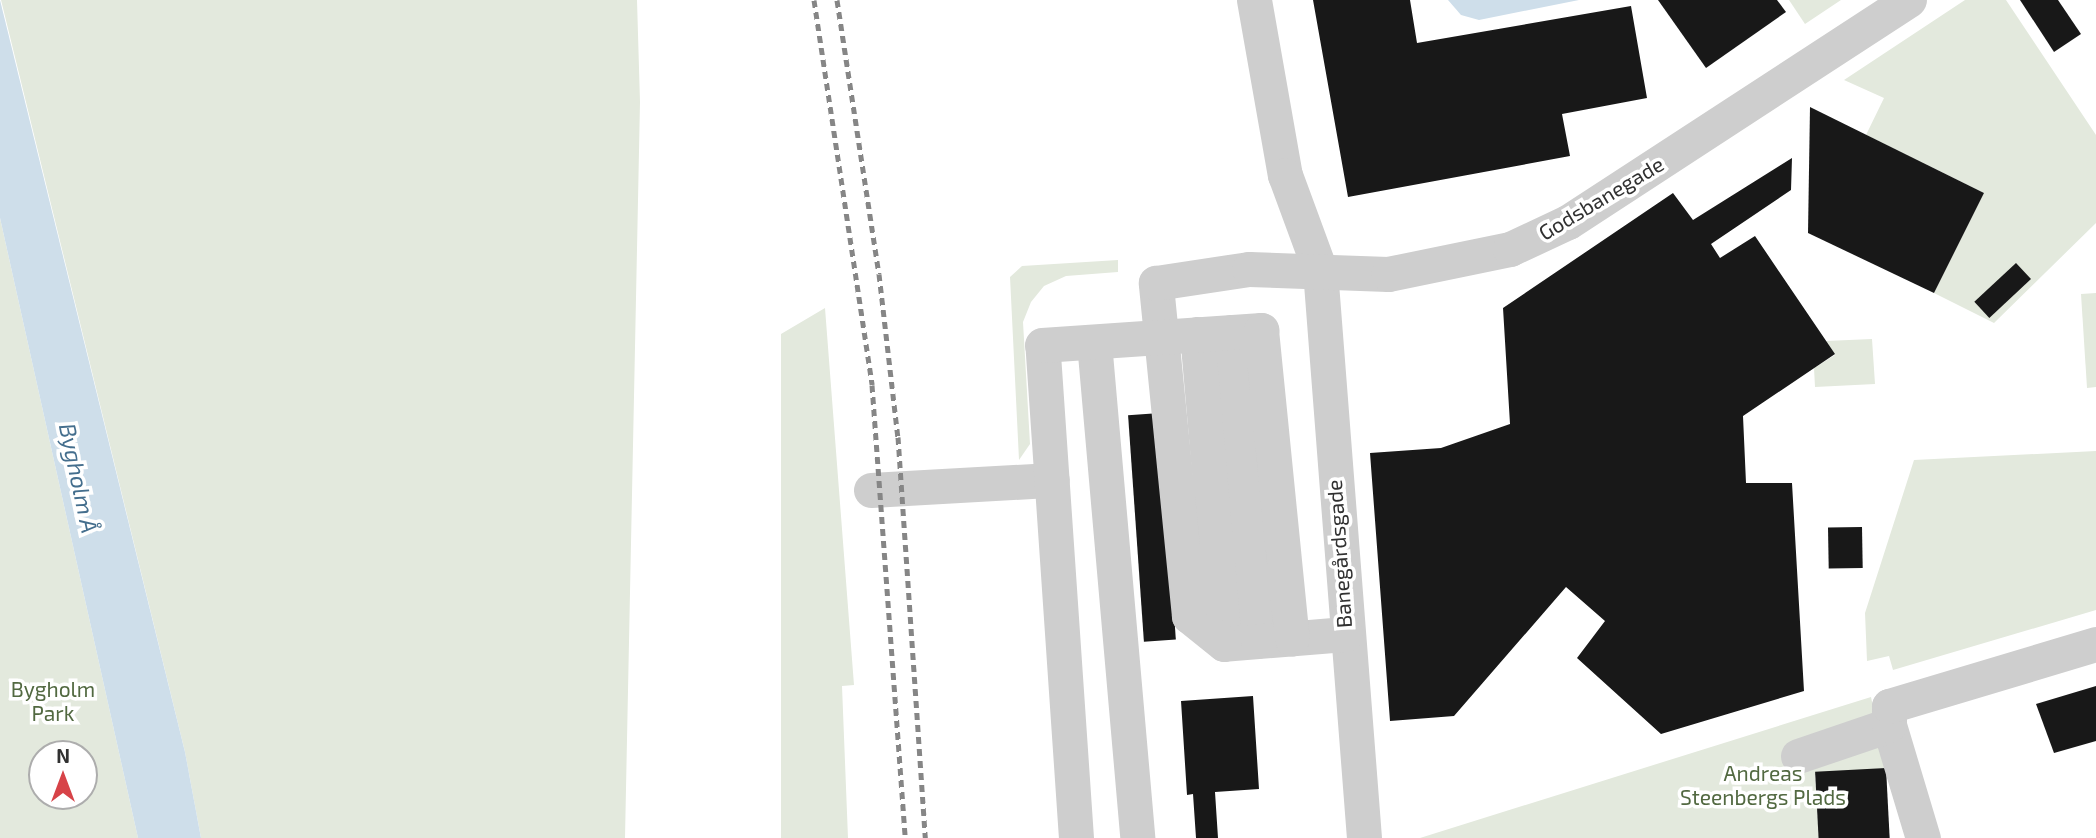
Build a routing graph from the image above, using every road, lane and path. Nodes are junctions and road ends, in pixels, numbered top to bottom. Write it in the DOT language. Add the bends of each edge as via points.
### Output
graph roads {
  1 [pos="1254,0"];
  2 [pos="1909,0"];
  3 [pos="1320,270"];
  4 [pos="1230,332"];
  5 [pos="1162,337"];
  6 [pos="1094,342"];
  7 [pos="1052,480"];
  8 [pos="871,490"];
  9 [pos="1345,634"];
  10 [pos="1275,640"];
  11 [pos="1224,644"];
  12 [pos="2096,644"];
  13 [pos="1889,715"];
  14 [pos="1798,756"];
  15 [pos="1076,838"];
  16 [pos="1137,838"];
  17 [pos="1364,838"];
  18 [pos="1923,838"];
  1 -- 3 [label="street" via="1285,175"];
  2 -- 3 [label="street, Godsbanegade" via="1568,222 1533,238 1422,270"];
  3 -- 5 [label="street, Godsbanegade" via="1249,269 1156,283"];
  3 -- 9 [label="street, Banegårdsgade"];
  4 -- 5 [label="street"];
  4 -- 10 [label="street"];
  4 -- 11 [label="street"];
  5 -- 6 [label="street"];
  5 -- 11 [label="street" via="1189,616"];
  6 -- 7 [label="street" via="1042,345"];
  6 -- 16 [label="street"];
  7 -- 8 [label="street" via="928,492"];
  7 -- 15 [label="street"];
  9 -- 10 [label="street"];
  9 -- 17 [label="street, Banegårdsgade"];
  10 -- 11 [label="street"];
  12 -- 13 [label="street"];
  13 -- 14 [label="street"];
  13 -- 18 [label="street"];
}
